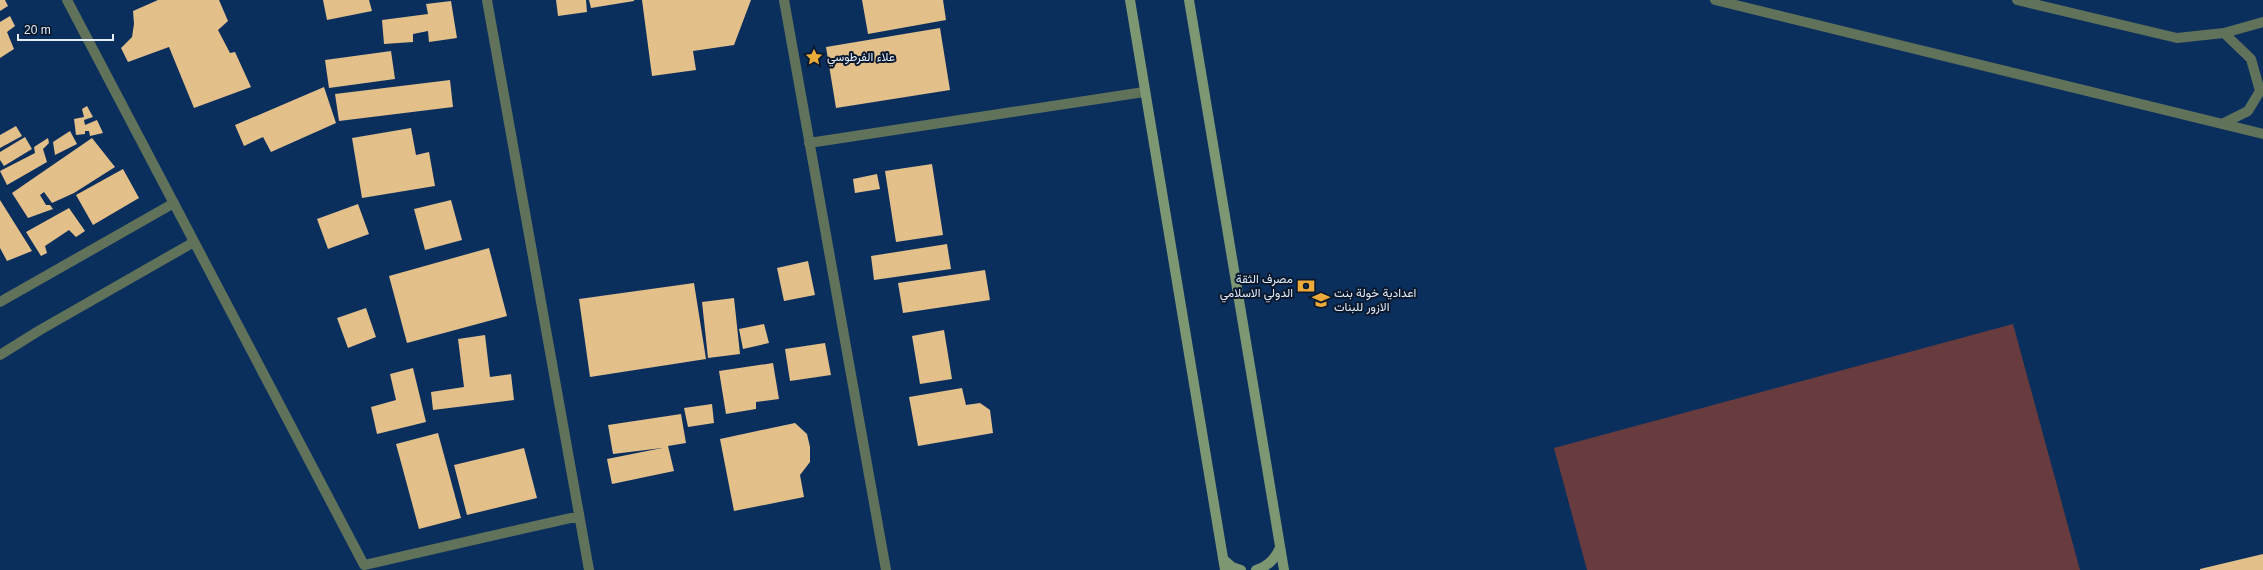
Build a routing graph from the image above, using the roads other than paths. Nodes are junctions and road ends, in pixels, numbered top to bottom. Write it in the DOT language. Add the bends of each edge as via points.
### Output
graph roads {
  1 [pos="67,0"];
  2 [pos="487,0"];
  3 [pos="784,0"];
  4 [pos="1130,0"];
  5 [pos="1189,0"];
  6 [pos="1715,0"];
  7 [pos="2017,0"];
  8 [pos="2263,22"];
  9 [pos="2224,33"];
  10 [pos="1144,92"];
  11 [pos="2222,124"];
  12 [pos="2263,134"];
  13 [pos="810,143"];
  14 [pos="174,203"];
  15 [pos="194,242"];
  16 [pos="0,302"];
  17 [pos="0,355"];
  18 [pos="579,516"];
  19 [pos="1280,548"];
  20 [pos="1223,559"];
  21 [pos="589,570"];
  22 [pos="886,570"];
  23 [pos="1225,570"];
  24 [pos="1241,570"];
  25 [pos="1256,570"];
  26 [pos="1284,570"];
  1 -- 14 [label="street"];
  2 -- 18 [label="street"];
  3 -- 13 [label="street"];
  4 -- 10 [label="street"];
  5 -- 19 [label="street"];
  6 -- 11 [label="street"];
  7 -- 9 [label="street" via="2177,38"];
  8 -- 9 [label="street"];
  9 -- 11 [label="street" via="2251,59 2260,91 2248,111"];
  10 -- 13 [label="street"];
  10 -- 20 [label="street"];
  11 -- 12 [label="street"];
  13 -- 22 [label="street"];
  14 -- 15 [label="street"];
  14 -- 16 [label="street"];
  15 -- 17 [label="street"];
  15 -- 18 [label="street" via="364,565"];
  18 -- 21 [label="street"];
  19 -- 25 [label="street" via="1274,559"];
  19 -- 26 [label="street"];
  20 -- 23 [label="street"];
  20 -- 24 [label="street" via="1232,567"];
}
